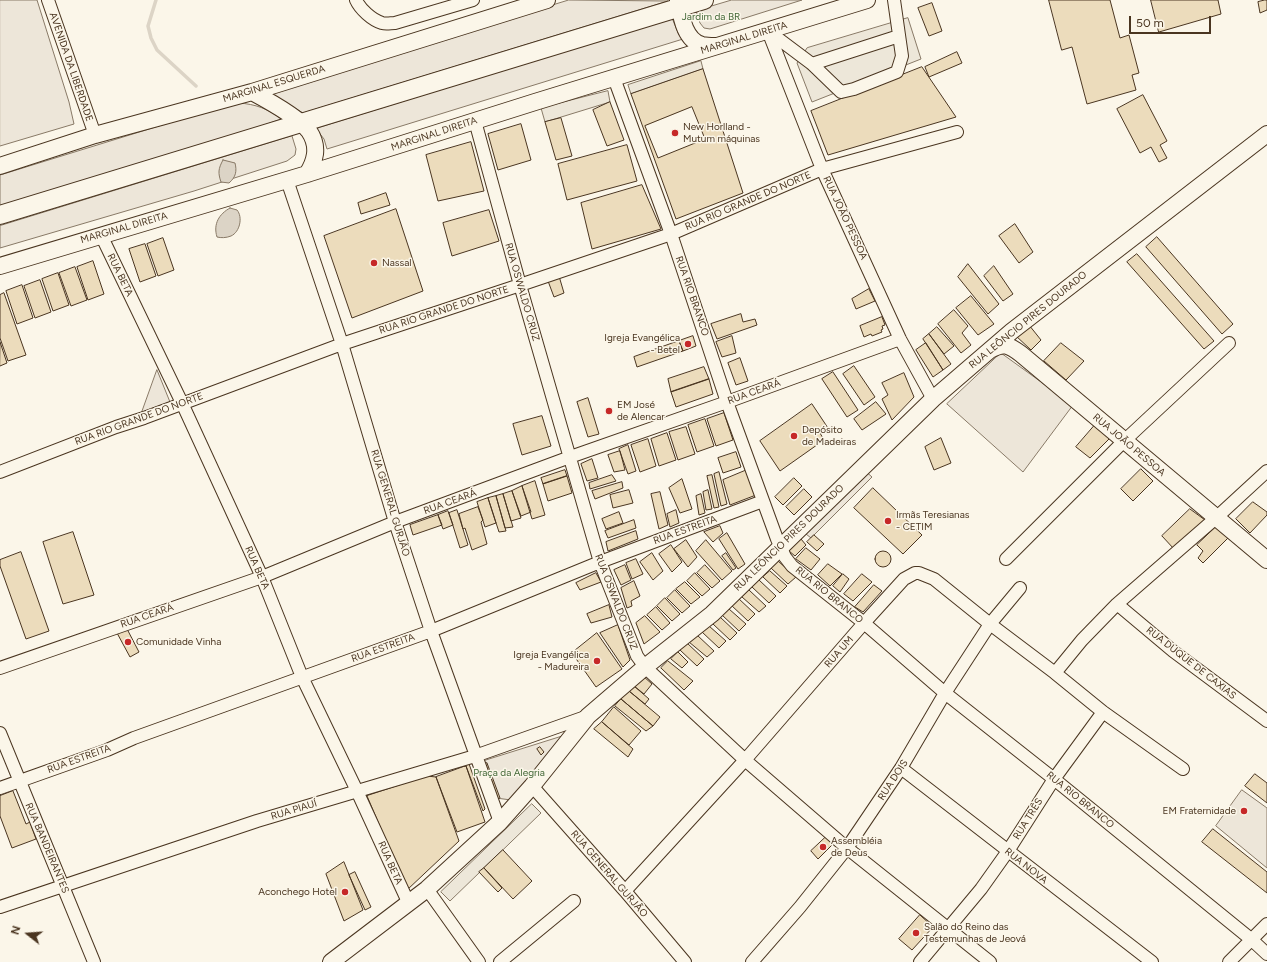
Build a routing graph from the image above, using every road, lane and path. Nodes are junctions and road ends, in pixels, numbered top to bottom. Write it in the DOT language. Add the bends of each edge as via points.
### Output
graph roads {
  1 [pos="48,0"];
  2 [pos="356,0"];
  3 [pos="473,0"];
  4 [pos="547,0"];
  5 [pos="704,0"];
  6 [pos="867,0"];
  7 [pos="894,0"];
  8 [pos="679,4"];
  9 [pos="768,31"];
  10 [pos="899,36"];
  11 [pos="716,47"];
  12 [pos="812,64"];
  13 [pos="614,78"];
  14 [pos="252,92"];
  15 [pos="475,121"];
  16 [pos="301,123"];
  17 [pos="957,132"];
  18 [pos="1267,134"];
  19 [pos="95,135"];
  20 [pos="0,166"];
  21 [pos="822,169"];
  22 [pos="307,174"];
  23 [pos="287,180"];
  24 [pos="0,216"];
  25 [pos="671,234"];
  26 [pos="101,235"];
  27 [pos="0,266"];
  28 [pos="520,285"];
  29 [pos="900,339"];
  30 [pos="1229,343"];
  31 [pos="342,344"];
  32 [pos="987,352"];
  33 [pos="934,399"];
  34 [pos="728,402"];
  35 [pos="182,403"];
  36 [pos="1124,440"];
  37 [pos="570,457"];
  38 [pos="1267,471"];
  39 [pos="0,472"];
  40 [pos="764,501"];
  41 [pos="1217,517"];
  42 [pos="395,522"];
  43 [pos="780,547"];
  44 [pos="1006,559"];
  45 [pos="1267,560"];
  46 [pos="600,562"];
  47 [pos="262,577"];
  48 [pos="1020,588"];
  49 [pos="1117,604"];
  50 [pos="864,623"];
  51 [pos="990,624"];
  52 [pos="431,631"];
  53 [pos="645,667"];
  54 [pos="0,668"];
  55 [pos="1055,673"];
  56 [pos="302,677"];
  57 [pos="945,693"];
  58 [pos="1103,712"];
  59 [pos="588,716"];
  60 [pos="1267,721"];
  61 [pos="0,734"];
  62 [pos="476,756"];
  63 [pos="745,760"];
  64 [pos="901,768"];
  65 [pos="1183,769"];
  66 [pos="1054,778"];
  67 [pos="19,781"];
  68 [pos="532,786"];
  69 [pos="0,788"];
  70 [pos="357,791"];
  71 [pos="500,822"];
  72 [pos="847,848"];
  73 [pos="1008,851"];
  74 [pos="63,886"];
  75 [pos="427,889"];
  76 [pos="625,891"];
  77 [pos="574,901"];
  78 [pos="409,904"];
  79 [pos="0,907"];
  80 [pos="1267,924"];
  81 [pos="949,928"];
  82 [pos="1252,940"];
  83 [pos="1267,954"];
  84 [pos="94,962"];
  85 [pos="331,962"];
  86 [pos="479,962"];
  87 [pos="500,962"];
  88 [pos="685,962"];
  89 [pos="752,962"];
  90 [pos="920,962"];
  91 [pos="990,962"];
  92 [pos="1152,962"];
  93 [pos="1229,962"];
  1 -- 19 [label="street, AVENIDA DA LIBERDADE"];
  2 -- 3 [label="street" via="375,20 383,23 395,23"];
  4 -- 14 [label="main road, MARGINAL ESQUERDA"];
  5 -- 8 [label="highway"];
  6 -- 9 [label="main road, MARGINAL DIREITA"];
  7 -- 10 [label="street"];
  8 -- 11 [label="main road" via="685,28 695,42"];
  8 -- 16 [label="highway"];
  9 -- 11 [label="main road, MARGINAL DIREITA"];
  9 -- 12 [label="street"];
  9 -- 21 [label="street, RUA JOÃO PESSOA"];
  10 -- 12 [label="street"];
  10 -- 12 [label="street" via="902,56 897,72 854,89 841,92"];
  11 -- 13 [label="main road, MARGINAL DIREITA"];
  13 -- 15 [label="main road, MARGINAL DIREITA"];
  13 -- 25 [label="street, RUA RIO BRANCO"];
  14 -- 16 [label="main road"];
  14 -- 19 [label="main road, MARGINAL ESQUERDA"];
  15 -- 22 [label="main road, MARGINAL DIREITA"];
  15 -- 28 [label="street, RUA OSWALDO CRUZ"];
  16 -- 22 [label="main road" via="315,144 316,153"];
  16 -- 24 [label="highway"];
  17 -- 21 [label="street, RUA RIO GRANDE DO NORTE"];
  18 -- 32 [label="main road, RUA LEÔNCIO PIRES DOURADO" via="1012,330"];
  19 -- 20 [label="main road, MARGINAL ESQUERDA"];
  21 -- 25 [label="street, RUA RIO GRANDE DO NORTE"];
  21 -- 29 [label="street, RUA JOÃO PESSOA"];
  22 -- 23 [label="main road, MARGINAL DIREITA"];
  23 -- 26 [label="main road, MARGINAL DIREITA"];
  23 -- 31 [label="street, RUA GENERAL GURJÃO"];
  25 -- 28 [label="street, RUA RIO GRANDE DO NORTE"];
  25 -- 34 [label="street, RUA RIO BRANCO"];
  26 -- 27 [label="main road, MARGINAL DIREITA"];
  26 -- 35 [label="street, RUA BETA"];
  28 -- 31 [label="street, RUA RIO GRANDE DO NORTE"];
  28 -- 37 [label="street, RUA OSWALDO CRUZ"];
  29 -- 33 [label="street, RUA JOÃO PESSOA"];
  29 -- 34 [label="street, RUA CEARÁ"];
  30 -- 36 [label="street"];
  31 -- 35 [label="street, RUA RIO GRANDE DO NORTE"];
  31 -- 42 [label="street, RUA GENERAL GURJÃO"];
  32 -- 33 [label="main road, RUA LEÔNCIO PIRES DOURADO"];
  32 -- 36 [label="main road, RUA JOÃO PESSOA" via="1002,345 1014,349"];
  33 -- 43 [label="main road, RUA LEÔNCIO PIRES DOURADO"];
  34 -- 37 [label="street, RUA CEARÁ"];
  34 -- 40 [label="street, RUA RIO BRANCO"];
  35 -- 39 [label="street, RUA RIO GRANDE DO NORTE"];
  35 -- 47 [label="street, RUA BETA"];
  36 -- 41 [label="main road, RUA JOÃO PESSOA"];
  36 -- 44 [label="street"];
  37 -- 42 [label="street, RUA CEARÁ"];
  37 -- 46 [label="street, RUA OSWALDO CRUZ"];
  38 -- 41 [label="street"];
  40 -- 43 [label="street, RUA RIO BRANCO"];
  40 -- 46 [label="street, RUA ESTREITA"];
  41 -- 45 [label="main road, RUA JOÃO PESSOA"];
  41 -- 49 [label="street"];
  42 -- 47 [label="street, RUA CEARÁ"];
  42 -- 52 [label="street, RUA GENERAL GURJÃO"];
  43 -- 50 [label="street, RUA RIO BRANCO" via="792,566"];
  43 -- 53 [label="main road, RUA LEÔNCIO PIRES DOURADO" via="712,614"];
  46 -- 52 [label="street, RUA ESTREITA"];
  46 -- 53 [label="street, RUA OSWALDO CRUZ" via="637,656"];
  47 -- 54 [label="street, RUA CEARÁ"];
  47 -- 56 [label="street, RUA BETA"];
  48 -- 51 [label="street, RUA DOIS"];
  49 -- 55 [label="street"];
  49 -- 60 [label="street, RUA DUQUE DE CAXIAS" via="1173,651"];
  50 -- 51 [label="street, RUA UM" via="904,579 919,573 934,579"];
  50 -- 57 [label="street, RUA RIO BRANCO"];
  50 -- 63 [label="street, RUA UM"];
  51 -- 55 [label="street, RUA UM"];
  51 -- 57 [label="street, RUA DOIS"];
  52 -- 56 [label="street, RUA ESTREITA"];
  52 -- 62 [label="street, RUA GENERAL GURJÃO"];
  53 -- 59 [label="main road, RUA LEÔNCIO PIRES DOURADO"];
  53 -- 63 [label="street, RUA OSWALDO CRUZ"];
  55 -- 58 [label="street, RUA UM"];
  56 -- 67 [label="street, RUA ESTREITA"];
  56 -- 70 [label="street, RUA BETA"];
  57 -- 64 [label="street, RUA DOIS"];
  57 -- 66 [label="street, RUA RIO BRANCO"];
  58 -- 65 [label="street, RUA UM"];
  58 -- 66 [label="street, RUA TRÊS"];
  59 -- 62 [label="street, RUA PIAUÍ"];
  59 -- 68 [label="main road, RUA LEÔNCIO PIRES DOURADO"];
  61 -- 67 [label="street, RUA BANDEIRANTES"];
  62 -- 70 [label="street, RUA PIAUÍ"];
  62 -- 71 [label="street, RUA GENERAL GURJÃO"];
  63 -- 72 [label="street, RUA OSWALDO CRUZ"];
  63 -- 76 [label="street, RUA UM"];
  64 -- 72 [label="street, RUA DOIS"];
  64 -- 73 [label="street, RUA NOVA"];
  66 -- 73 [label="street, RUA TRÊS"];
  66 -- 82 [label="street, RUA RIO BRANCO"];
  67 -- 69 [label="street, RUA ESTREITA"];
  67 -- 74 [label="street, RUA BANDEIRANTES"];
  68 -- 71 [label="main road, RUA LEÔNCIO PIRES DOURADO"];
  68 -- 76 [label="street, RUA GENERAL GURJÃO"];
  70 -- 74 [label="street, RUA PIAUÍ" via="232,829"];
  70 -- 78 [label="street, RUA BETA"];
  71 -- 75 [label="main road, RUA LEÔNCIO PIRES DOURADO"];
  72 -- 81 [label="street, RUA OSWALDO CRUZ"];
  72 -- 89 [label="street, RUA DOIS" via="800,908"];
  73 -- 81 [label="street, RUA TRÊS"];
  73 -- 92 [label="street, RUA NOVA"];
  74 -- 79 [label="street, RUA PIAUÍ"];
  74 -- 84 [label="street, RUA BANDEIRANTES"];
  75 -- 78 [label="main road, RUA LEÔNCIO PIRES DOURADO"];
  75 -- 86 [label="street"];
  76 -- 88 [label="street, RUA GENERAL GURJÃO"];
  77 -- 87 [label="street"];
  78 -- 85 [label="main road, RUA LEÔNCIO PIRES DOURADO"];
  80 -- 82 [label="street"];
  81 -- 90 [label="street, RUA TRÊS"];
  81 -- 91 [label="street, RUA OSWALDO CRUZ"];
  82 -- 83 [label="street, RUA RIO BRANCO"];
  82 -- 93 [label="street"];
}
